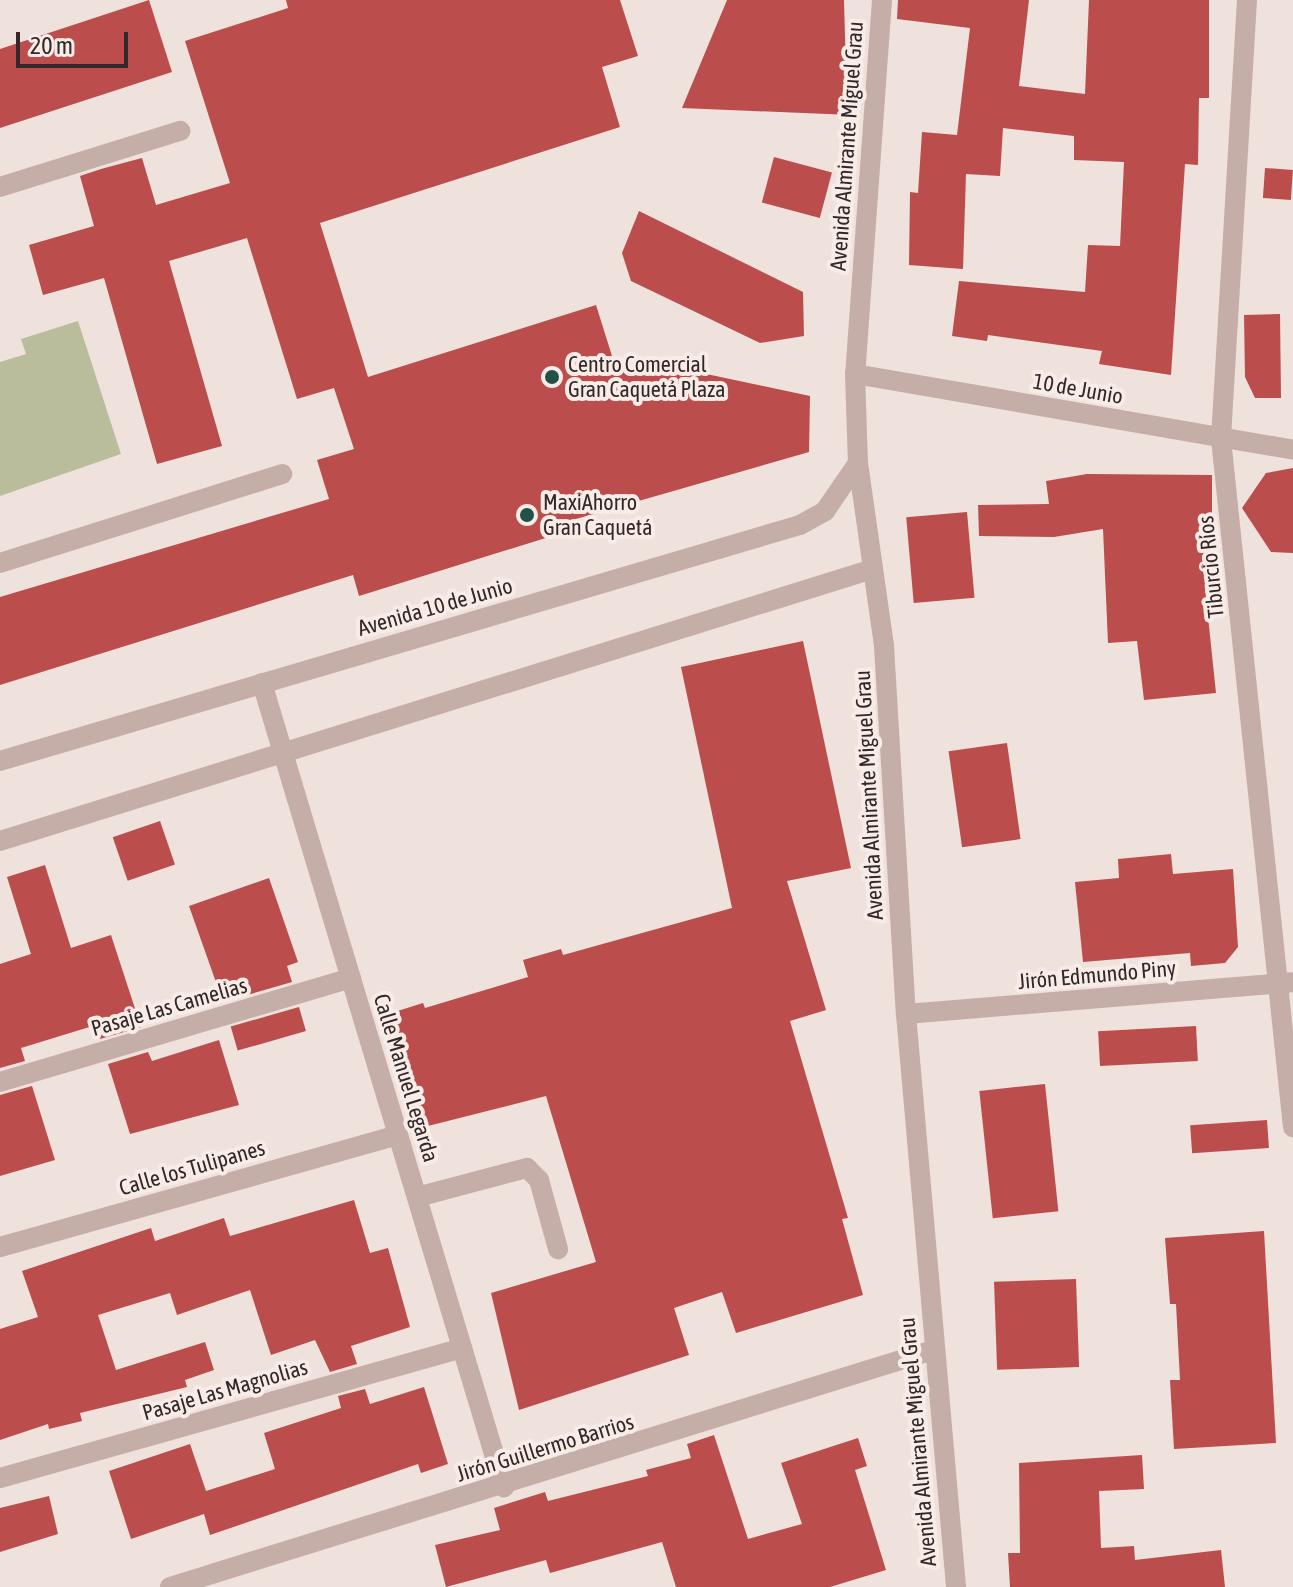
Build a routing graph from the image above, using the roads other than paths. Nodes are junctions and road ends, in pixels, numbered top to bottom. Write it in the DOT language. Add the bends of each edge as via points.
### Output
graph roads {
  1 [pos="882,0"];
  2 [pos="1247,0"];
  3 [pos="180,131"];
  4 [pos="0,187"];
  5 [pos="855,374"];
  6 [pos="1221,439"];
  7 [pos="1293,450"];
  8 [pos="858,463"];
  9 [pos="282,474"];
  10 [pos="0,563"];
  11 [pos="873,569"];
  12 [pos="262,683"];
  13 [pos="284,755"];
  14 [pos="0,761"];
  15 [pos="0,841"];
  16 [pos="351,978"];
  17 [pos="1287,982"];
  18 [pos="906,1014"];
  19 [pos="0,1082"];
  20 [pos="1293,1127"];
  21 [pos="398,1135"];
  22 [pos="417,1197"];
  23 [pos="0,1247"];
  24 [pos="558,1249"];
  25 [pos="462,1348"];
  26 [pos="933,1350"];
  27 [pos="0,1478"];
  28 [pos="504,1487"];
  29 [pos="170,1587"];
  30 [pos="956,1587"];
  1 -- 5 [label="street, Avenida Almirante Miguel Grau"];
  2 -- 6 [label="street, Tiburcio Ríos"];
  3 -- 4 [label="street"];
  5 -- 6 [label="street, 10 de Junio"];
  5 -- 8 [label="street, Avenida Almirante Miguel Grau"];
  6 -- 7 [label="street, 10 de Junio"];
  6 -- 17 [label="street, Tiburcio Ríos"];
  8 -- 11 [label="street, Avenida Almirante Miguel Grau"];
  8 -- 12 [label="street, Avenida 10 de Junio" via="825,511 800,525"];
  9 -- 10 [label="street"];
  11 -- 13 [label="street"];
  11 -- 18 [label="street, Avenida Almirante Miguel Grau" via="884,646"];
  12 -- 13 [label="street, Calle Manuel Legarda"];
  12 -- 14 [label="street, Avenida 10 de Junio"];
  13 -- 15 [label="street"];
  13 -- 16 [label="street, Calle Manuel Legarda"];
  16 -- 19 [label="street, Pasaje Las Camelias"];
  16 -- 21 [label="street, Calle Manuel Legarda"];
  17 -- 18 [label="street, Jirón Edmundo Piny"];
  17 -- 20 [label="street, Tiburcio Ríos"];
  18 -- 26 [label="street, Avenida Almirante Miguel Grau"];
  21 -- 22 [label="street, Calle Manuel Legarda"];
  21 -- 23 [label="street, Calle los Tulipanes"];
  22 -- 24 [label="street" via="527,1168 539,1180"];
  22 -- 25 [label="street, Calle Manuel Legarda"];
  25 -- 27 [label="street, Pasaje Las Magnolias"];
  25 -- 28 [label="street, Calle Manuel Legarda"];
  26 -- 28 [label="street, Jirón Guillermo Barrios"];
  26 -- 30 [label="street, Avenida Almirante Miguel Grau"];
  28 -- 29 [label="street, Jirón Guillermo Barrios"];
}
